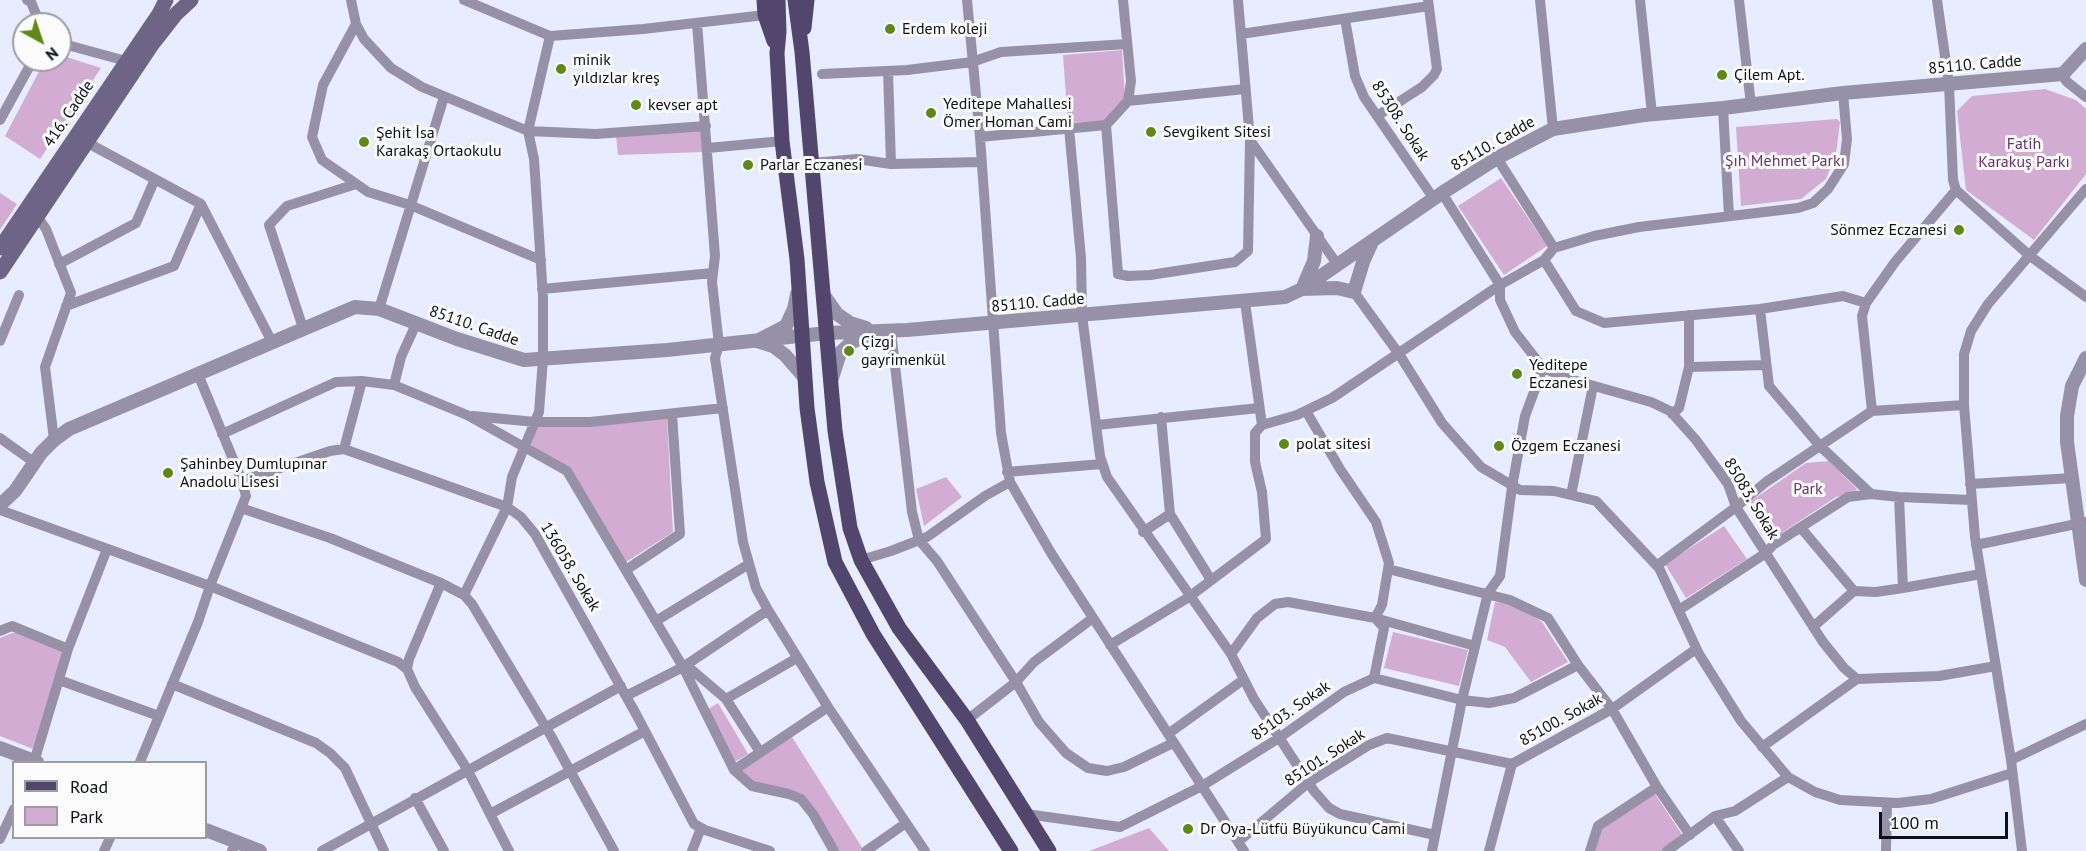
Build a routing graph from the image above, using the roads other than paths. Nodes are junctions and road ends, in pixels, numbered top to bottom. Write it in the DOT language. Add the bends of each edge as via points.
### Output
graph roads {
  1 [pos="166,0"];
  2 [pos="191,0"];
  3 [pos="351,0"];
  4 [pos="778,0"];
  5 [pos="795,0"];
  6 [pos="807,0"];
  7 [pos="967,0"];
  8 [pos="1123,0"];
  9 [pos="1238,0"];
  10 [pos="1540,0"];
  11 [pos="1640,0"];
  12 [pos="1739,0"];
  13 [pos="1937,0"];
  14 [pos="471,1"];
  15 [pos="1428,3"];
  16 [pos="765,7"];
  17 [pos="1345,18"];
  18 [pos="697,23"];
  19 [pos="356,24"];
  20 [pos="1240,34"];
  21 [pos="550,36"];
  22 [pos="1127,44"];
  23 [pos="72,47"];
  24 [pos="2086,50"];
  25 [pos="802,52"];
  26 [pos="777,53"];
  27 [pos="126,61"];
  28 [pos="972,62"];
  29 [pos="888,71"];
  30 [pos="26,72"];
  31 [pos="822,74"];
  32 [pos="2063,74"];
  33 [pos="1949,84"];
  34 [pos="1245,88"];
  35 [pos="1843,93"];
  36 [pos="444,97"];
  37 [pos="2086,97"];
  38 [pos="1128,101"];
  39 [pos="1751,105"];
  40 [pos="1723,108"];
  41 [pos="1652,114"];
  42 [pos="1377,116"];
  43 [pos="0,120"];
  44 [pos="1106,125"];
  45 [pos="706,126"];
  46 [pos="1069,128"];
  47 [pos="1553,129"];
  48 [pos="528,132"];
  49 [pos="980,137"];
  50 [pos="1250,140"];
  51 [pos="782,141"];
  52 [pos="86,142"];
  53 [pos="708,148"];
  54 [pos="1497,158"];
  55 [pos="981,162"];
  56 [pos="812,163"];
  57 [pos="891,164"];
  58 [pos="155,179"];
  59 [pos="356,184"];
  60 [pos="2086,189"];
  61 [pos="1956,190"];
  62 [pos="1438,196"];
  63 [pos="201,204"];
  64 [pos="410,205"];
  65 [pos="37,216"];
  66 [pos="1729,216"];
  67 [pos="1317,236"];
  68 [pos="1372,242"];
  69 [pos="0,248"];
  70 [pos="1554,248"];
  71 [pos="2030,256"];
  72 [pos="541,260"];
  73 [pos="1544,260"];
  74 [pos="59,264"];
  75 [pos="1337,264"];
  76 [pos="0,272"];
  77 [pos="713,273"];
  78 [pos="1500,285"];
  79 [pos="799,286"];
  80 [pos="542,289"];
  81 [pos="1302,289"];
  82 [pos="1354,292"];
  83 [pos="823,294"];
  84 [pos="19,295"];
  85 [pos="2086,297"];
  86 [pos="1245,302"];
  87 [pos="1866,303"];
  88 [pos="66,306"];
  89 [pos="379,309"];
  90 [pos="1760,309"];
  91 [pos="1082,315"];
  92 [pos="1689,315"];
  93 [pos="994,323"];
  94 [pos="416,324"];
  95 [pos="303,328"];
  96 [pos="891,331"];
  97 [pos="877,332"];
  98 [pos="827,333"];
  99 [pos="801,337"];
  100 [pos="0,341"];
  101 [pos="758,341"];
  102 [pos="272,342"];
  103 [pos="719,345"];
  104 [pos="1399,354"];
  105 [pos="2086,358"];
  106 [pos="543,359"];
  107 [pos="1766,365"];
  108 [pos="1689,366"];
  109 [pos="1543,368"];
  110 [pos="198,374"];
  111 [pos="805,378"];
  112 [pos="362,381"];
  113 [pos="831,383"];
  114 [pos="394,385"];
  115 [pos="1593,386"];
  116 [pos="1964,405"];
  117 [pos="723,408"];
  118 [pos="1259,408"];
  119 [pos="1306,411"];
  120 [pos="1872,411"];
  121 [pos="672,414"];
  122 [pos="1672,414"];
  123 [pos="467,415"];
  124 [pos="1161,417"];
  125 [pos="536,422"];
  126 [pos="1097,425"];
  127 [pos="1262,425"];
  128 [pos="222,434"];
  129 [pos="0,438"];
  130 [pos="54,440"];
  131 [pos="1820,446"];
  132 [pos="524,448"];
  133 [pos="344,449"];
  134 [pos="35,463"];
  135 [pos="1102,464"];
  136 [pos="1008,477"];
  137 [pos="2072,478"];
  138 [pos="242,481"];
  139 [pos="1970,484"];
  140 [pos="1512,487"];
  141 [pos="1871,494"];
  142 [pos="1571,495"];
  143 [pos="1899,497"];
  144 [pos="1971,500"];
  145 [pos="0,505"];
  146 [pos="507,507"];
  147 [pos="1736,507"];
  148 [pos="241,508"];
  149 [pos="0,510"];
  150 [pos="1170,514"];
  151 [pos="2083,522"];
  152 [pos="1801,528"];
  153 [pos="1143,532"];
  154 [pos="919,540"];
  155 [pos="1976,545"];
  156 [pos="107,549"];
  157 [pos="1766,553"];
  158 [pos="861,560"];
  159 [pos="749,564"];
  160 [pos="1659,568"];
  161 [pos="1388,569"];
  162 [pos="626,570"];
  163 [pos="1981,574"];
  164 [pos="1211,580"];
  165 [pos="2086,580"];
  166 [pos="441,583"];
  167 [pos="210,586"];
  168 [pos="1903,588"];
  169 [pos="1854,591"];
  170 [pos="1488,593"];
  171 [pos="464,595"];
  172 [pos="1189,597"];
  173 [pos="768,610"];
  174 [pos="1679,610"];
  175 [pos="1093,618"];
  176 [pos="1375,618"];
  177 [pos="656,621"];
  178 [pos="1813,627"];
  179 [pos="0,631"];
  180 [pos="1110,645"];
  181 [pos="1475,646"];
  182 [pos="68,649"];
  183 [pos="1696,649"];
  184 [pos="1231,654"];
  185 [pos="797,658"];
  186 [pos="1578,665"];
  187 [pos="684,666"];
  188 [pos="1996,666"];
  189 [pos="407,669"];
  190 [pos="1374,678"];
  191 [pos="1857,679"];
  192 [pos="59,680"];
  193 [pos="1243,680"];
  194 [pos="1016,682"];
  195 [pos="172,684"];
  196 [pos="621,686"];
  197 [pos="626,696"];
  198 [pos="726,699"];
  199 [pos="1462,700"];
  200 [pos="828,707"];
  201 [pos="1612,709"];
  202 [pos="159,716"];
  203 [pos="967,720"];
  204 [pos="2086,723"];
  205 [pos="546,728"];
  206 [pos="645,731"];
  207 [pos="1280,738"];
  208 [pos="1170,739"];
  209 [pos="1762,747"];
  210 [pos="0,748"];
  211 [pos="1451,751"];
  212 [pos="760,752"];
  213 [pos="2011,760"];
  214 [pos="33,761"];
  215 [pos="36,761"];
  216 [pos="140,761"];
  217 [pos="1512,764"];
  218 [pos="467,769"];
  219 [pos="734,770"];
  220 [pos="570,772"];
  221 [pos="2012,773"];
  222 [pos="1788,777"];
  223 [pos="1308,783"];
  224 [pos="1202,786"];
  225 [pos="1658,787"];
  226 [pos="415,798"];
  227 [pos="1887,803"];
  228 [pos="12,813"];
  229 [pos="490,814"];
  230 [pos="1026,814"];
  231 [pos="1715,816"];
  232 [pos="370,823"];
  233 [pos="906,823"];
  234 [pos="701,828"];
  235 [pos="207,831"];
  236 [pos="1435,835"];
  237 [pos="1690,835"];
  238 [pos="0,839"];
  239 [pos="1241,846"];
  240 [pos="234,847"];
  241 [pos="260,851"];
  242 [pos="322,851"];
  243 [pos="384,851"];
  244 [pos="444,851"];
  245 [pos="509,851"];
  246 [pos="614,851"];
  247 [pos="692,851"];
  248 [pos="770,851"];
  249 [pos="834,851"];
  250 [pos="866,851"];
  251 [pos="925,851"];
  252 [pos="1011,851"];
  253 [pos="1049,851"];
  254 [pos="1432,851"];
  255 [pos="1489,851"];
  256 [pos="1590,851"];
  257 [pos="1667,851"];
  258 [pos="1739,851"];
  259 [pos="1886,851"];
  260 [pos="2022,851"];
  1 -- 27 [label="main road, 416. Cadde"];
  2 -- 52 [label="main road" via="164,28"];
  3 -- 19 [label="street"];
  4 -- 26 [label="main road"];
  5 -- 25 [label="main road"];
  6 -- 25 [label="main road"];
  7 -- 28 [label="street"];
  8 -- 22 [label="street"];
  9 -- 20 [label="street"];
  10 -- 47 [label="street"];
  11 -- 41 [label="street"];
  12 -- 39 [label="street"];
  13 -- 33 [label="street"];
  14 -- 21 [label="street"];
  15 -- 17 [label="street"];
  15 -- 42 [label="street" via="1437,69 1422,87"];
  16 -- 18 [label="street"];
  16 -- 26 [label="main road"];
  17 -- 20 [label="street"];
  17 -- 42 [label="street, 85308. Sokak" via="1355,76"];
  18 -- 21 [label="street"];
  18 -- 45 [label="street"];
  19 -- 36 [label="street" via="368,45 391,68"];
  19 -- 59 [label="street" via="323,85 312,137 322,160"];
  20 -- 34 [label="street"];
  21 -- 48 [label="street"];
  22 -- 28 [label="street" via="1001,52"];
  22 -- 38 [label="street" via="1131,81"];
  23 -- 27 [label="street"];
  24 -- 32 [label="street"];
  25 -- 56 [label="main road"];
  26 -- 51 [label="main road"];
  27 -- 69 [label="main road, 416. Cadde"];
  28 -- 29 [label="street"];
  28 -- 49 [label="street"];
  29 -- 31 [label="street"];
  29 -- 57 [label="street"];
  30 -- 43 [label="street"];
  32 -- 33 [label="street, 85110. Cadde"];
  32 -- 37 [label="street"];
  33 -- 35 [label="street, 85110. Cadde"];
  33 -- 61 [label="street"];
  34 -- 38 [label="street"];
  34 -- 50 [label="street"];
  35 -- 39 [label="street, 85110. Cadde"];
  35 -- 66 [label="street" via="1847,139 1844,164 1828,189 1813,203 1798,208"];
  36 -- 48 [label="street"];
  36 -- 64 [label="street"];
  38 -- 44 [label="street"];
  39 -- 40 [label="street, 85110. Cadde"];
  40 -- 41 [label="street, 85110. Cadde"];
  40 -- 66 [label="street"];
  41 -- 47 [label="street, 85110. Cadde"];
  42 -- 62 [label="street, 85308. Sokak"];
  44 -- 46 [label="street"];
  44 -- 50 [label="street" via="1118,274 1128,276 1235,262 1248,251"];
  45 -- 48 [label="street" via="596,134"];
  45 -- 53 [label="street"];
  46 -- 49 [label="street"];
  46 -- 91 [label="street"];
  47 -- 54 [label="street, 85110. Cadde"];
  48 -- 72 [label="street" via="534,159"];
  49 -- 55 [label="street"];
  50 -- 67 [label="street"];
  51 -- 53 [label="street"];
  51 -- 79 [label="main road"];
  52 -- 58 [label="street"];
  52 -- 65 [label="main road"];
  53 -- 77 [label="street"];
  54 -- 62 [label="street, 85110. Cadde"];
  54 -- 70 [label="street"];
  55 -- 57 [label="street"];
  55 -- 93 [label="street"];
  56 -- 57 [label="street" via="857,159"];
  56 -- 83 [label="main road"];
  58 -- 63 [label="street"];
  58 -- 74 [label="street" via="136,223"];
  59 -- 64 [label="street" via="368,192"];
  59 -- 95 [label="street" via="287,206 270,225"];
  60 -- 71 [label="street"];
  61 -- 71 [label="street"];
  61 -- 87 [label="street" via="1895,261"];
  62 -- 68 [label="street, 85110. Cadde"];
  62 -- 78 [label="street"];
  63 -- 88 [label="street" via="174,266"];
  63 -- 102 [label="street"];
  64 -- 72 [label="street"];
  64 -- 89 [label="street"];
  65 -- 74 [label="street"];
  65 -- 76 [label="main road"];
  66 -- 70 [label="street" via="1639,227"];
  67 -- 75 [label="street"];
  67 -- 81 [label="street" via="1314,261"];
  68 -- 75 [label="street, 85110. Cadde"];
  68 -- 82 [label="street"];
  70 -- 73 [label="street"];
  71 -- 85 [label="street"];
  71 -- 116 [label="street" via="1988,304 1971,331 1964,354"];
  72 -- 80 [label="street"];
  73 -- 78 [label="street"];
  73 -- 92 [label="street" via="1576,311 1604,323"];
  74 -- 88 [label="street" via="71,293"];
  75 -- 81 [label="street, 85110. Cadde"];
  77 -- 80 [label="street"];
  77 -- 103 [label="street"];
  78 -- 104 [label="street"];
  78 -- 109 [label="street" via="1500,300 1515,332"];
  79 -- 99 [label="main road"];
  79 -- 101 [label="street" via="786,326"];
  80 -- 106 [label="street"];
  81 -- 82 [label="street" via="1337,288"];
  81 -- 86 [label="street, 85110. Cadde" via="1285,297"];
  82 -- 104 [label="street"];
  83 -- 97 [label="street" via="837,314"];
  83 -- 98 [label="main road"];
  84 -- 100 [label="street"];
  86 -- 91 [label="street, 85110. Cadde"];
  86 -- 118 [label="street"];
  87 -- 90 [label="street" via="1843,296"];
  87 -- 120 [label="street" via="1862,316"];
  88 -- 130 [label="street" via="45,367"];
  89 -- 94 [label="street, 85110. Cadde"];
  89 -- 95 [label="street, 85110. Cadde" via="355,307"];
  90 -- 92 [label="street"];
  90 -- 107 [label="street"];
  91 -- 93 [label="street, 85110. Cadde"];
  91 -- 126 [label="street"];
  92 -- 108 [label="street"];
  93 -- 96 [label="street, 85110. Cadde"];
  93 -- 136 [label="street"];
  94 -- 106 [label="street, 85110. Cadde" via="524,360"];
  94 -- 114 [label="street"];
  95 -- 102 [label="street, 85110. Cadde"];
  96 -- 97 [label="street, 85110. Cadde"];
  96 -- 154 [label="street" via="912,512"];
  97 -- 98 [label="street, 85110. Cadde"];
  97 -- 113 [label="street" via="852,342 840,353"];
  98 -- 99 [label="street, 85110. Cadde"];
  98 -- 113 [label="main road"];
  99 -- 101 [label="street, 85110. Cadde"];
  99 -- 111 [label="main road"];
  101 -- 103 [label="street, 85110. Cadde"];
  101 -- 111 [label="street" via="785,355"];
  102 -- 110 [label="street, 85110. Cadde"];
  103 -- 106 [label="street, 85110. Cadde"];
  103 -- 117 [label="street" via="715,358"];
  104 -- 119 [label="street"];
  104 -- 140 [label="street" via="1442,423 1481,467"];
  105 -- 137 [label="street" via="2072,386 2067,416"];
  106 -- 125 [label="street"];
  107 -- 108 [label="street"];
  107 -- 131 [label="street" via="1769,386"];
  108 -- 122 [label="street" via="1679,408"];
  109 -- 115 [label="street, 85083. Sokak"];
  109 -- 140 [label="street" via="1525,416"];
  110 -- 128 [label="street"];
  110 -- 130 [label="street, 85110. Cadde" via="69,429"];
  111 -- 252 [label="main road" via="817,482 835,562 873,634"];
  112 -- 114 [label="street"];
  112 -- 128 [label="street" via="336,382"];
  112 -- 133 [label="street"];
  113 -- 158 [label="main road" via="850,528"];
  114 -- 123 [label="street"];
  115 -- 122 [label="street, 85083. Sokak" via="1651,402"];
  115 -- 142 [label="street"];
  116 -- 120 [label="street"];
  116 -- 139 [label="street"];
  117 -- 121 [label="street"];
  117 -- 159 [label="street"];
  118 -- 124 [label="street"];
  118 -- 127 [label="street"];
  119 -- 127 [label="street"];
  119 -- 161 [label="street" via="1376,522"];
  120 -- 131 [label="street"];
  121 -- 125 [label="street" via="590,422"];
  121 -- 162 [label="street" via="680,534"];
  122 -- 147 [label="street, 85083. Sokak" via="1728,484"];
  123 -- 125 [label="street"];
  123 -- 132 [label="street"];
  124 -- 126 [label="street"];
  124 -- 150 [label="street"];
  125 -- 132 [label="street"];
  126 -- 135 [label="street"];
  127 -- 164 [label="street" via="1255,433 1255,462 1266,539"];
  128 -- 138 [label="street"];
  129 -- 134 [label="street"];
  130 -- 134 [label="street, 85110. Cadde"];
  131 -- 141 [label="street"];
  131 -- 147 [label="street"];
  132 -- 146 [label="street" via="512,477"];
  132 -- 162 [label="street" via="567,471"];
  133 -- 138 [label="street"];
  133 -- 146 [label="street, 136058. Sokak"];
  134 -- 145 [label="street, 85110. Cadde"];
  135 -- 136 [label="street"];
  135 -- 153 [label="street"];
  136 -- 154 [label="street"];
  136 -- 175 [label="street"];
  137 -- 139 [label="street"];
  137 -- 151 [label="street"];
  138 -- 148 [label="street" via="246,496"];
  139 -- 144 [label="street"];
  140 -- 142 [label="street"];
  140 -- 170 [label="street" via="1500,576"];
  141 -- 143 [label="street"];
  141 -- 152 [label="street" via="1848,497"];
  142 -- 160 [label="street" via="1596,501"];
  143 -- 144 [label="street"];
  143 -- 168 [label="street"];
  144 -- 155 [label="street"];
  146 -- 171 [label="street"];
  146 -- 196 [label="street, 136058. Sokak" via="536,534"];
  147 -- 157 [label="street, 85083. Sokak"];
  147 -- 160 [label="street" via="1659,564"];
  148 -- 166 [label="street" via="330,538"];
  148 -- 167 [label="street"];
  149 -- 156 [label="street"];
  150 -- 153 [label="street"];
  150 -- 164 [label="street"];
  151 -- 155 [label="street"];
  151 -- 165 [label="street"];
  152 -- 157 [label="street"];
  152 -- 169 [label="street"];
  153 -- 172 [label="street"];
  154 -- 158 [label="street"];
  154 -- 194 [label="street" via="937,561"];
  155 -- 163 [label="street"];
  156 -- 167 [label="street"];
  156 -- 182 [label="street"];
  157 -- 174 [label="street"];
  157 -- 178 [label="street, 85083. Sokak"];
  158 -- 203 [label="main road" via="899,628"];
  159 -- 173 [label="street"];
  159 -- 177 [label="street"];
  160 -- 174 [label="street"];
  161 -- 170 [label="street"];
  161 -- 176 [label="street" via="1382,604"];
  162 -- 177 [label="street"];
  163 -- 168 [label="street"];
  163 -- 188 [label="street"];
  164 -- 172 [label="street"];
  166 -- 171 [label="street"];
  166 -- 189 [label="street"];
  167 -- 189 [label="street"];
  167 -- 195 [label="street"];
  168 -- 169 [label="street"];
  169 -- 178 [label="street"];
  170 -- 181 [label="street"];
  170 -- 186 [label="street" via="1548,618"];
  171 -- 205 [label="street"];
  172 -- 180 [label="street"];
  172 -- 184 [label="street"];
  173 -- 185 [label="street"];
  173 -- 187 [label="street"];
  174 -- 183 [label="street"];
  175 -- 180 [label="street"];
  175 -- 194 [label="street" via="1034,662"];
  176 -- 181 [label="street"];
  176 -- 184 [label="street" via="1288,602 1275,604 1257,618"];
  176 -- 190 [label="street" via="1384,628"];
  177 -- 187 [label="street"];
  178 -- 191 [label="street, 85083. Sokak"];
  179 -- 182 [label="street" via="12,626"];
  180 -- 208 [label="street"];
  181 -- 199 [label="street"];
  182 -- 192 [label="street"];
  183 -- 201 [label="street, 85100. Sokak"];
  183 -- 209 [label="street"];
  184 -- 193 [label="street"];
  185 -- 198 [label="street"];
  185 -- 200 [label="street"];
  186 -- 199 [label="street" via="1514,698 1489,703"];
  186 -- 201 [label="street"];
  187 -- 197 [label="street"];
  187 -- 198 [label="street"];
  187 -- 219 [label="street"];
  188 -- 191 [label="street" via="1939,676"];
  188 -- 213 [label="street"];
  189 -- 218 [label="street"];
  190 -- 199 [label="street"];
  190 -- 207 [label="street, 85103. Sokak" via="1344,692"];
  191 -- 209 [label="street"];
  192 -- 202 [label="street"];
  192 -- 215 [label="street"];
  193 -- 207 [label="street"];
  193 -- 208 [label="street"];
  194 -- 203 [label="street"];
  194 -- 208 [label="street" via="1039,722 1066,753 1088,768 1107,771 1124,767"];
  195 -- 202 [label="street"];
  195 -- 232 [label="street" via="316,743 345,768"];
  196 -- 197 [label="street, 136058. Sokak"];
  196 -- 205 [label="street"];
  197 -- 206 [label="street, 136058. Sokak"];
  198 -- 212 [label="street"];
  199 -- 211 [label="street"];
  200 -- 212 [label="street"];
  200 -- 233 [label="street"];
  201 -- 217 [label="street, 85100. Sokak"];
  201 -- 225 [label="street"];
  202 -- 216 [label="street"];
  203 -- 230 [label="main road"];
  204 -- 213 [label="street"];
  205 -- 218 [label="street"];
  205 -- 220 [label="street"];
  206 -- 220 [label="street"];
  206 -- 234 [label="street, 136058. Sokak" via="694,824"];
  207 -- 223 [label="street"];
  207 -- 224 [label="street, 85103. Sokak"];
  208 -- 224 [label="street"];
  209 -- 222 [label="street"];
  210 -- 214 [label="street"];
  211 -- 217 [label="street, 85101. Sokak"];
  211 -- 223 [label="street, 85101. Sokak" via="1387,738"];
  211 -- 236 [label="street"];
  212 -- 219 [label="street"];
  213 -- 221 [label="street"];
  217 -- 255 [label="street, 85100. Sokak"];
  218 -- 226 [label="street"];
  218 -- 229 [label="street"];
  219 -- 249 [label="street" via="752,786 801,799"];
  220 -- 229 [label="street"];
  220 -- 246 [label="street"];
  221 -- 227 [label="street" via="1931,799"];
  221 -- 260 [label="street"];
  222 -- 227 [label="street" via="1840,800"];
  222 -- 231 [label="street" via="1735,811"];
  223 -- 236 [label="street" via="1329,808 1340,814"];
  223 -- 239 [label="street, 85101. Sokak"];
  224 -- 230 [label="street, 85103. Sokak" via="1120,827"];
  224 -- 239 [label="street"];
  225 -- 237 [label="street"];
  225 -- 256 [label="street" via="1598,826"];
  226 -- 232 [label="street"];
  226 -- 244 [label="street"];
  227 -- 259 [label="street"];
  228 -- 238 [label="street"];
  229 -- 245 [label="street"];
  230 -- 253 [label="main road"];
  231 -- 237 [label="street"];
  231 -- 258 [label="street"];
  232 -- 242 [label="street"];
  232 -- 243 [label="street"];
  233 -- 250 [label="street"];
  233 -- 251 [label="street"];
  234 -- 247 [label="street"];
  234 -- 248 [label="street"];
  235 -- 240 [label="street"];
  236 -- 254 [label="street"];
  237 -- 257 [label="street"];
  240 -- 241 [label="street"];
}
